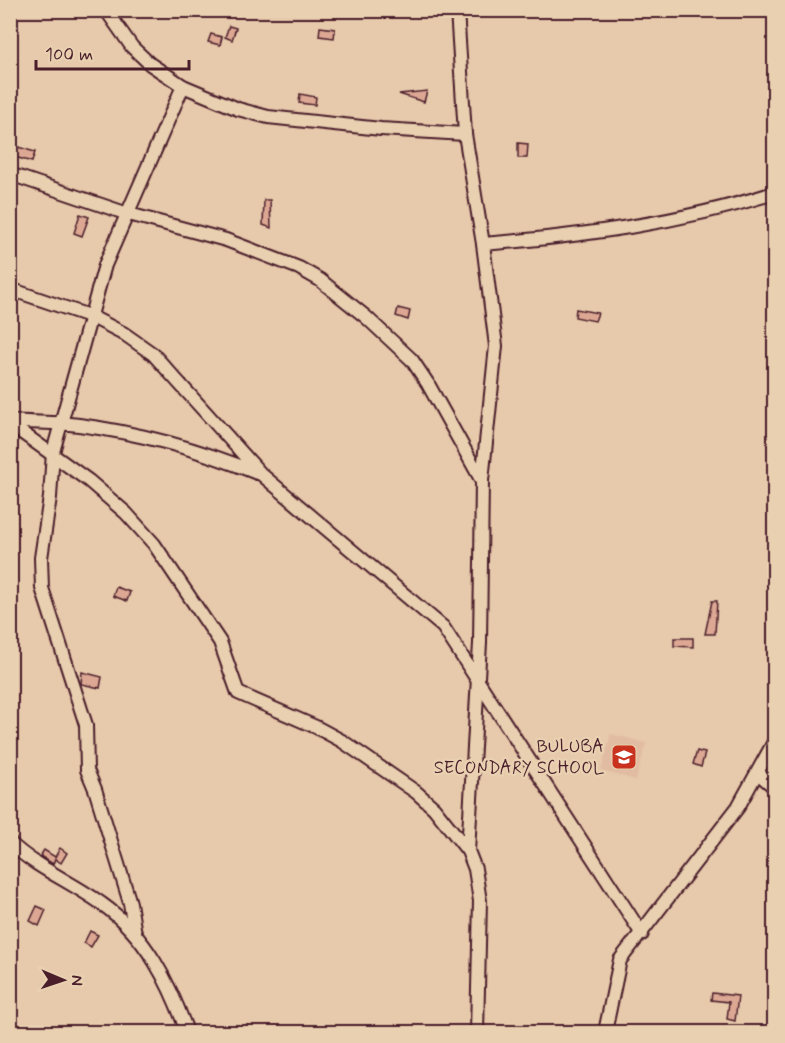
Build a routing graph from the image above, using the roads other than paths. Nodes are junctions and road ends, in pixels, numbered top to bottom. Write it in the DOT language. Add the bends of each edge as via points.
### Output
graph roads {
  1 [pos="106,10"];
  2 [pos="457,10"];
  3 [pos="183,86"];
  4 [pos="465,134"];
  5 [pos="10,174"];
  6 [pos="774,193"];
  7 [pos="125,213"];
  8 [pos="483,244"];
  9 [pos="10,289"];
  10 [pos="92,317"];
  11 [pos="10,422"];
  12 [pos="61,425"];
  13 [pos="53,453"];
  14 [pos="261,474"];
  15 [pos="482,480"];
  16 [pos="478,680"];
  17 [pos="774,742"];
  18 [pos="758,773"];
  19 [pos="774,787"];
  20 [pos="10,843"];
  21 [pos="468,851"];
  22 [pos="135,934"];
  23 [pos="642,934"];
  24 [pos="187,1032"];
  25 [pos="477,1032"];
  26 [pos="605,1032"];
  1 -- 3 [label="street" via="140,56"];
  2 -- 4 [label="street"];
  3 -- 4 [label="street" via="268,117"];
  3 -- 7 [label="street"];
  4 -- 8 [label="street"];
  5 -- 7 [label="street"];
  6 -- 8 [label="street" via="653,224"];
  7 -- 10 [label="street" via="105,265"];
  7 -- 15 [label="street" via="250,248 299,268 338,293 412,360"];
  8 -- 15 [label="street" via="496,346"];
  9 -- 10 [label="street"];
  10 -- 12 [label="street"];
  10 -- 14 [label="street" via="153,354"];
  11 -- 12 [label="street"];
  11 -- 13 [label="street"];
  12 -- 13 [label="street"];
  12 -- 14 [label="street" via="171,444"];
  13 -- 21 [label="street" via="126,513 154,544 220,642 238,693 342,741 416,792"];
  13 -- 22 [label="street" via="41,558 42,588 84,714 87,770 130,903"];
  14 -- 16 [label="street" via="443,627"];
  15 -- 16 [label="street"];
  16 -- 21 [label="street"];
  16 -- 23 [label="street"];
  17 -- 18 [label="street"];
  18 -- 19 [label="street"];
  18 -- 23 [label="street" via="738,807"];
  20 -- 22 [label="street" via="37,865 102,904"];
  21 -- 25 [label="street" via="480,901"];
  22 -- 24 [label="street" via="163,975"];
  23 -- 26 [label="street" via="618,964"];
}
